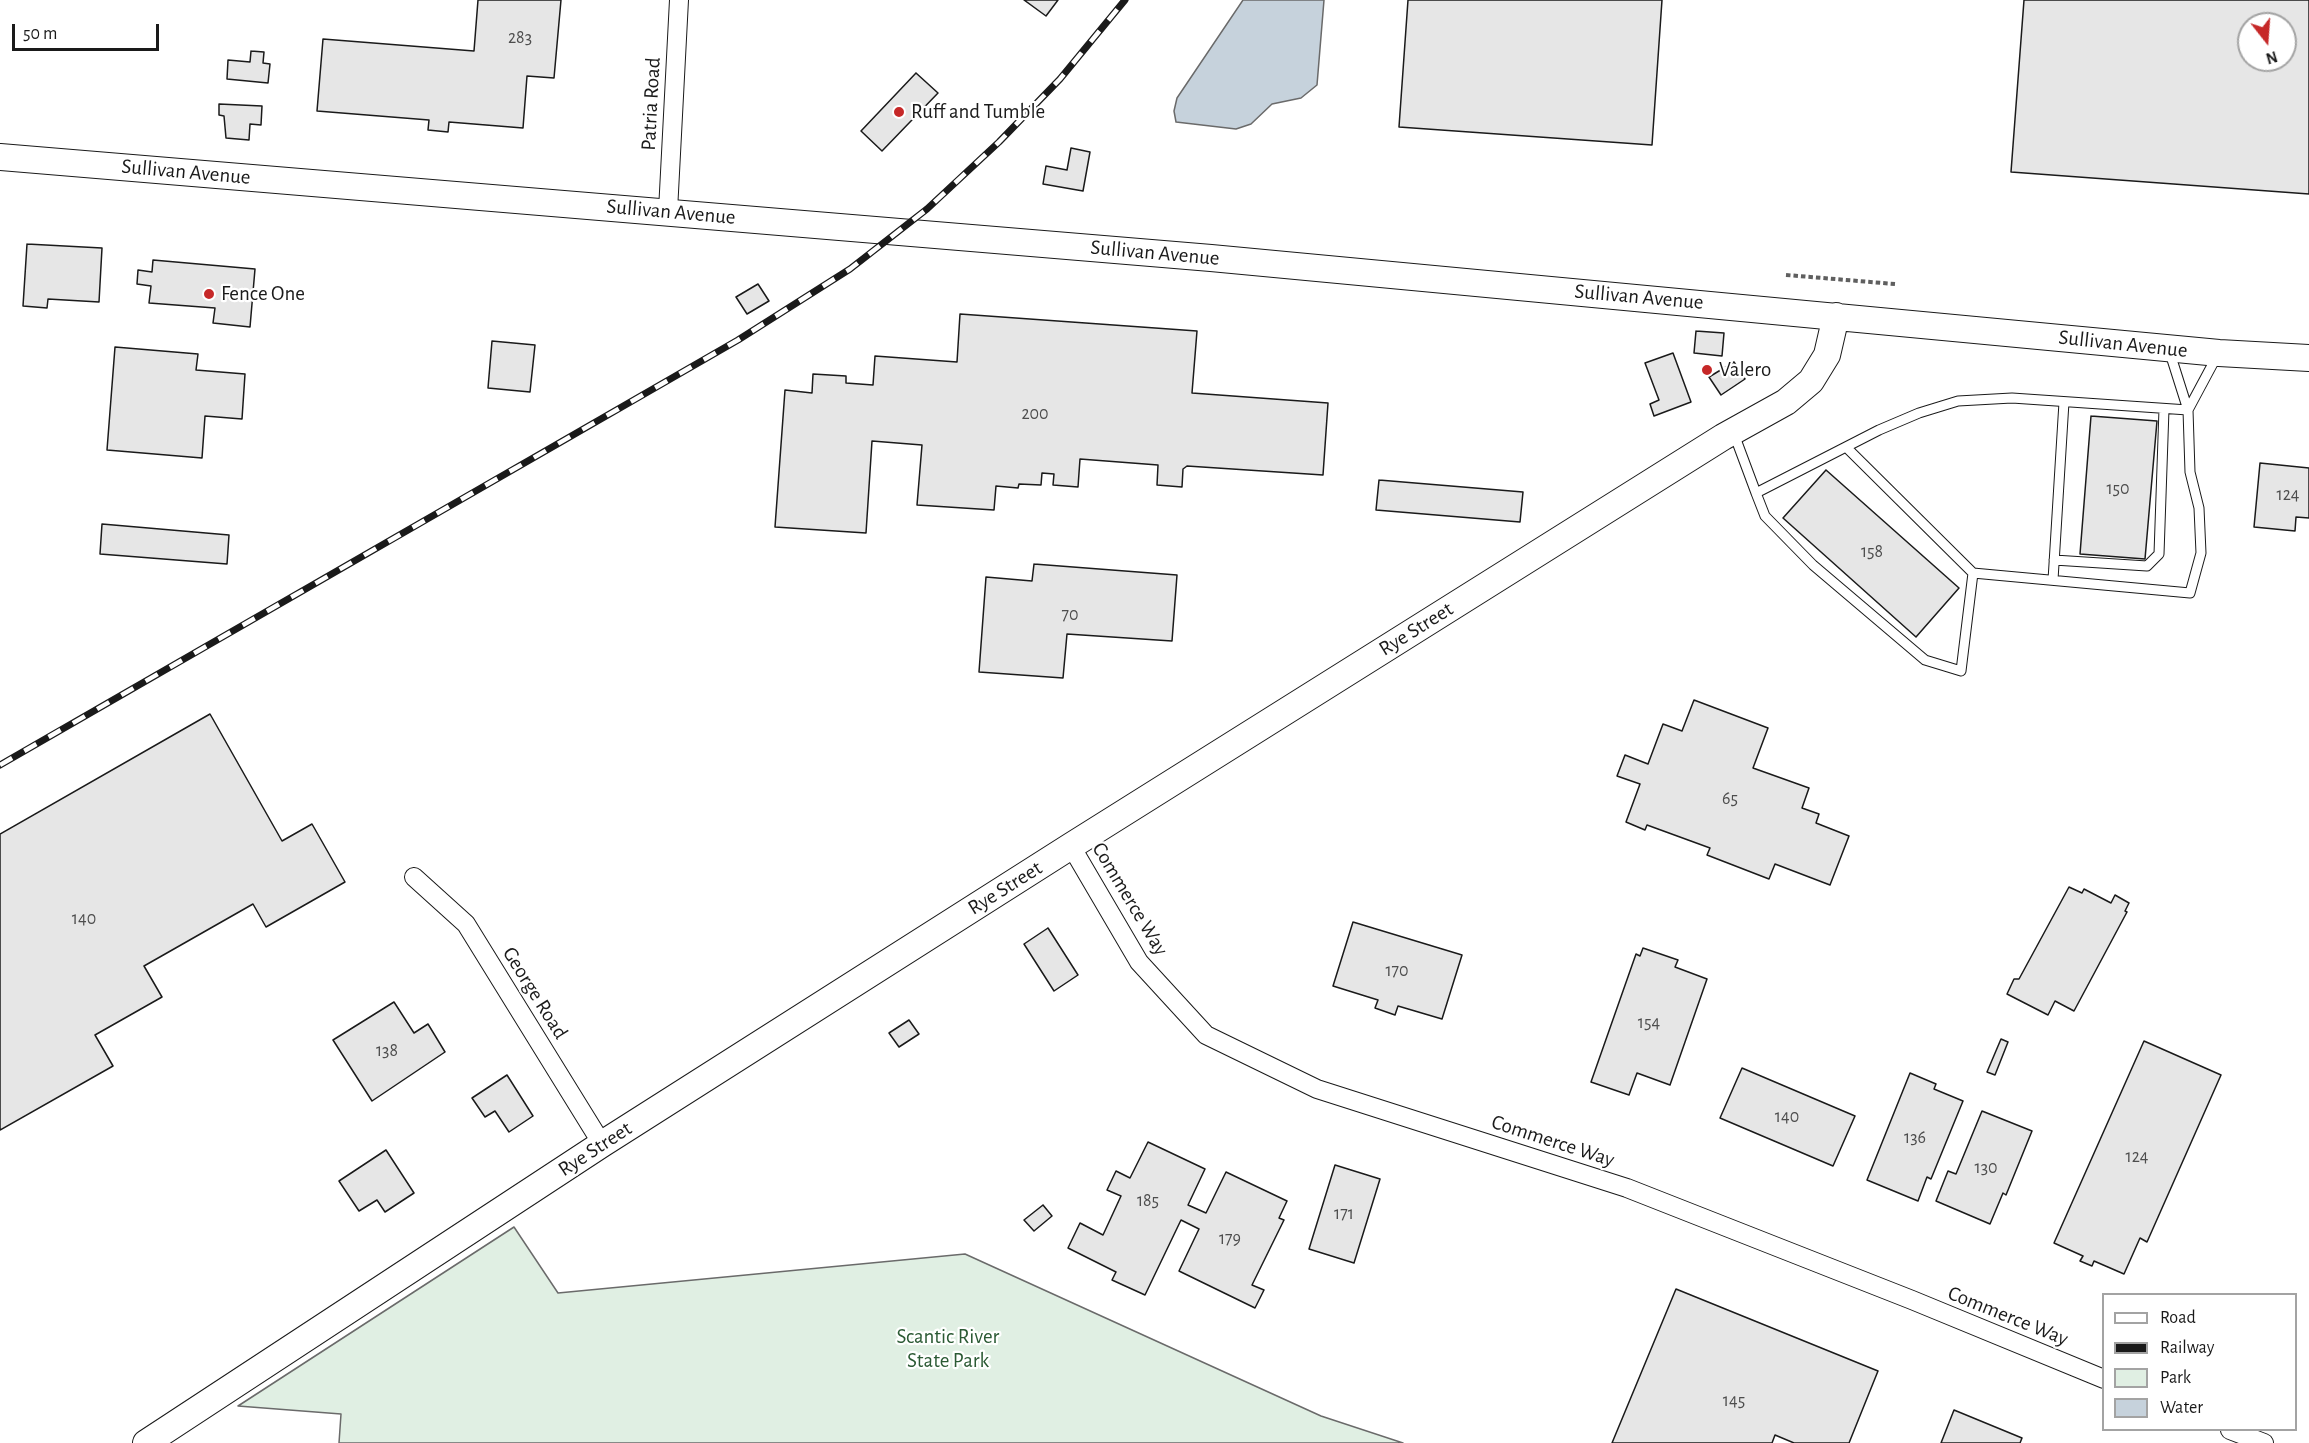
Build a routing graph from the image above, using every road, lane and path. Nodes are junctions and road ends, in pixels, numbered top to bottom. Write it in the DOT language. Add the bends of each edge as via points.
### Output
graph roads {
  1 [pos="679,0"];
  2 [pos="0,157"];
  3 [pos="668,211"];
  4 [pos="1786,275"];
  5 [pos="1895,284"];
  6 [pos="1836,316"];
  7 [pos="2169,348"];
  8 [pos="2219,353"];
  9 [pos="2309,358"];
  10 [pos="2064,402"];
  11 [pos="2164,409"];
  12 [pos="2188,410"];
  13 [pos="1733,431"];
  14 [pos="1846,447"];
  15 [pos="1756,493"];
  16 [pos="2055,560"];
  17 [pos="1973,573"];
  18 [pos="2053,580"];
  19 [pos="1071,846"];
  20 [pos="414,877"];
  21 [pos="602,1144"];
  22 [pos="2102,1379"];
  23 [pos="2233,1431"];
  24 [pos="146,1443"];
  25 [pos="2264,1443"];
  1 -- 3 [label="street, Patria Road"];
  2 -- 3 [label="main road, Sullivan Avenue"];
  3 -- 6 [label="main road, Sullivan Avenue"];
  4 -- 5 [label="path"];
  6 -- 7 [label="main road, Sullivan Avenue"];
  6 -- 13 [label="main road, Rye Street" via="1827,354 1811,381 1786,402"];
  7 -- 8 [label="main road, Sullivan Avenue"];
  7 -- 12 [label="lane"];
  8 -- 9 [label="main road, Sullivan Avenue"];
  8 -- 12 [label="lane"];
  10 -- 11 [label="lane"];
  10 -- 14 [label="lane" via="2012,398 1958,401 1919,413"];
  10 -- 16 [label="lane"];
  11 -- 12 [label="lane"];
  11 -- 16 [label="lane" via="2159,554 2147,566"];
  12 -- 18 [label="lane" via="2190,472 2199,508 2201,553 2190,593"];
  13 -- 15 [label="lane"];
  13 -- 19 [label="main road, Rye Street"];
  14 -- 15 [label="lane"];
  14 -- 17 [label="lane"];
  15 -- 17 [label="lane" via="1765,516 1813,565 1925,660 1961,671"];
  16 -- 18 [label="lane"];
  17 -- 18 [label="lane"];
  19 -- 21 [label="main road, Rye Street"];
  19 -- 22 [label="street, Commerce Way" via="1139,962 1206,1035 1317,1089 1627,1188"];
  20 -- 21 [label="street, George Road" via="466,924"];
  21 -- 24 [label="main road, Rye Street"];
  23 -- 25 [label="street"];
}
